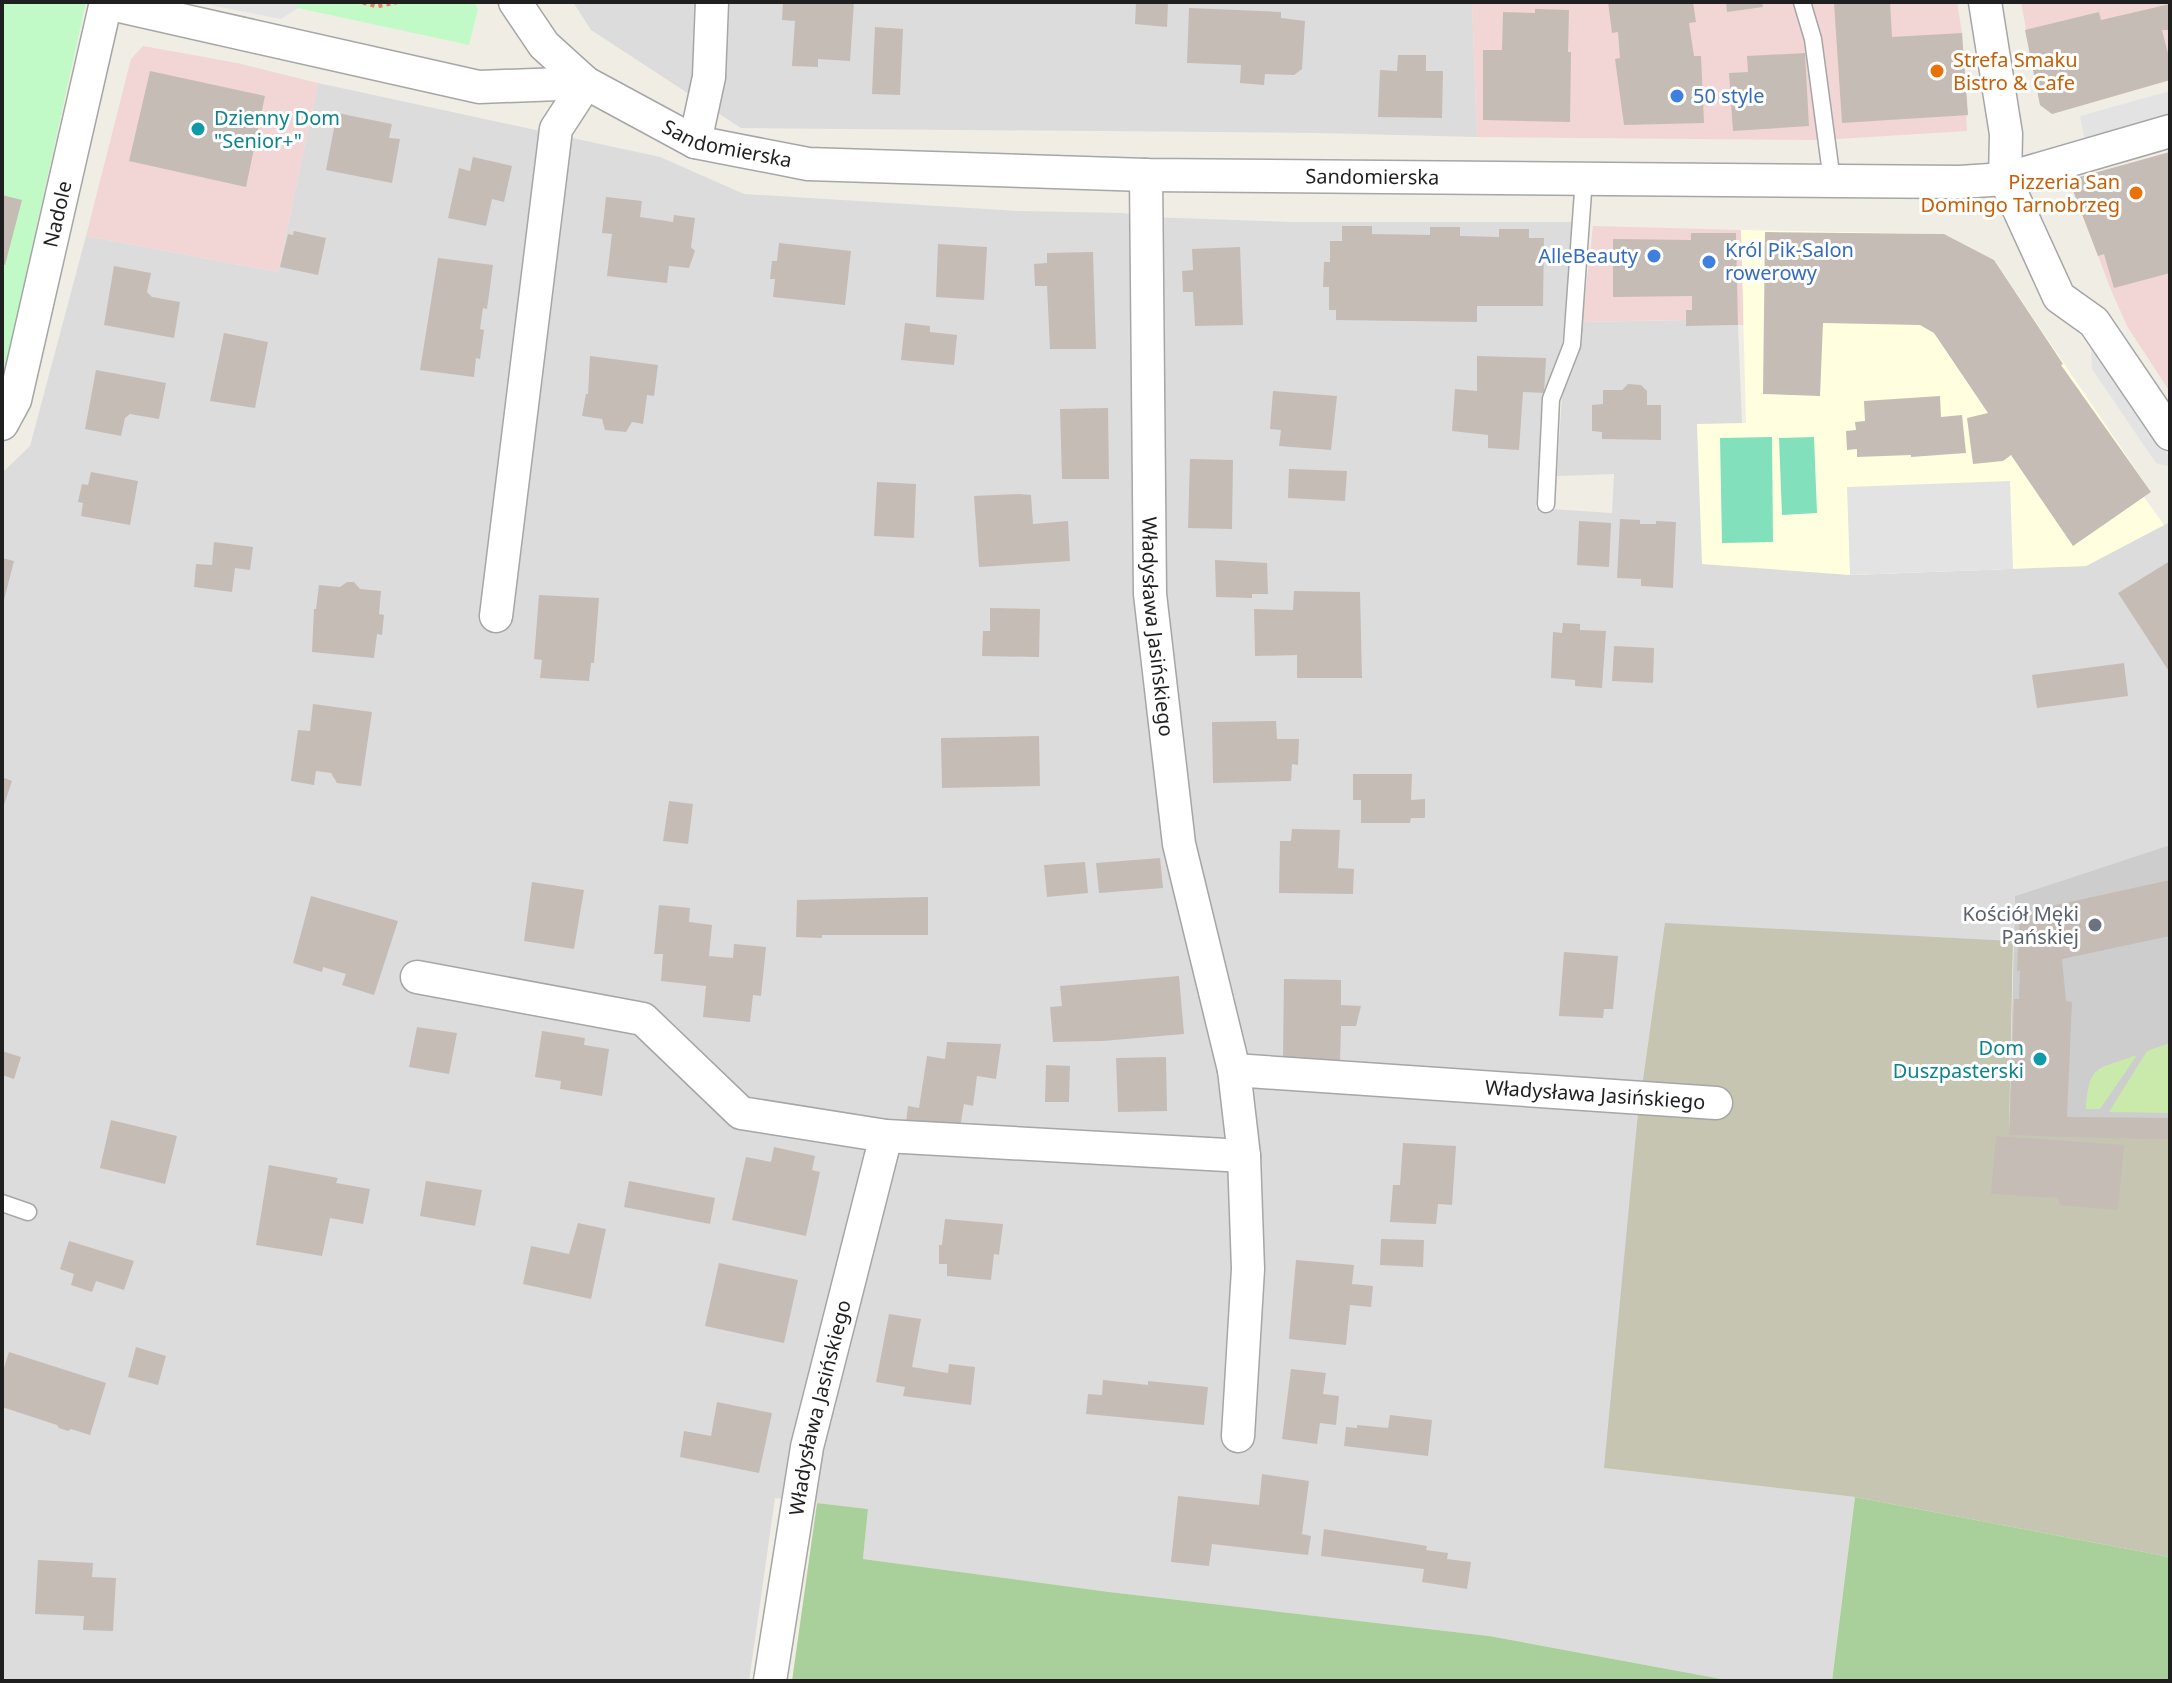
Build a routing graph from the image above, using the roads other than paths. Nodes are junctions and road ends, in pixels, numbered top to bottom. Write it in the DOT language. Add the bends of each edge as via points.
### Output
graph roads {
  1 [pos="105,2"];
  2 [pos="515,2"];
  3 [pos="712,2"];
  4 [pos="1802,2"];
  5 [pos="1985,2"];
  6 [pos="586,83"];
  7 [pos="2170,131"];
  8 [pos="695,142"];
  9 [pos="1146,175"];
  10 [pos="1584,178"];
  11 [pos="2005,179"];
  12 [pos="1832,181"];
  13 [pos="2,424"];
  14 [pos="2170,434"];
  15 [pos="1546,504"];
  16 [pos="496,616"];
  17 [pos="417,977"];
  18 [pos="1234,1070"];
  19 [pos="1716,1103"];
  20 [pos="886,1136"];
  21 [pos="1244,1156"];
  22 [pos="2,1203"];
  23 [pos="28,1212"];
  24 [pos="1238,1436"];
  25 [pos="770,1681"];
  1 -- 6 [label="street" via="479,87"];
  1 -- 13 [label="street, Nadole" via="15,400"];
  2 -- 6 [label="street, Sandomierska" via="544,45"];
  3 -- 8 [label="street" via="709,77"];
  4 -- 12 [label="lane" via="1813,39"];
  5 -- 11 [label="street" via="2006,134"];
  6 -- 8 [label="street, Sandomierska"];
  6 -- 16 [label="street" via="556,129"];
  7 -- 11 [label="street, Sandomierska"];
  8 -- 9 [label="street, Sandomierska" via="808,164"];
  9 -- 10 [label="street, Sandomierska"];
  9 -- 18 [label="street, Władysława Jasińskiego" via="1150,594 1179,844"];
  10 -- 12 [label="street, Sandomierska"];
  10 -- 15 [label="lane" via="1572,345 1551,399"];
  11 -- 12 [label="street, Sandomierska"];
  11 -- 14 [label="street" via="2059,297 2094,322"];
  17 -- 20 [label="street" via="643,1019 741,1113"];
  18 -- 19 [label="street, Władysława Jasińskiego"];
  18 -- 21 [label="street, Władysława Jasińskiego"];
  20 -- 21 [label="street"];
  20 -- 25 [label="street, Władysława Jasińskiego" via="807,1447"];
  21 -- 24 [label="street, Władysława Jasińskiego" via="1248,1269"];
  22 -- 23 [label="lane"];
}
